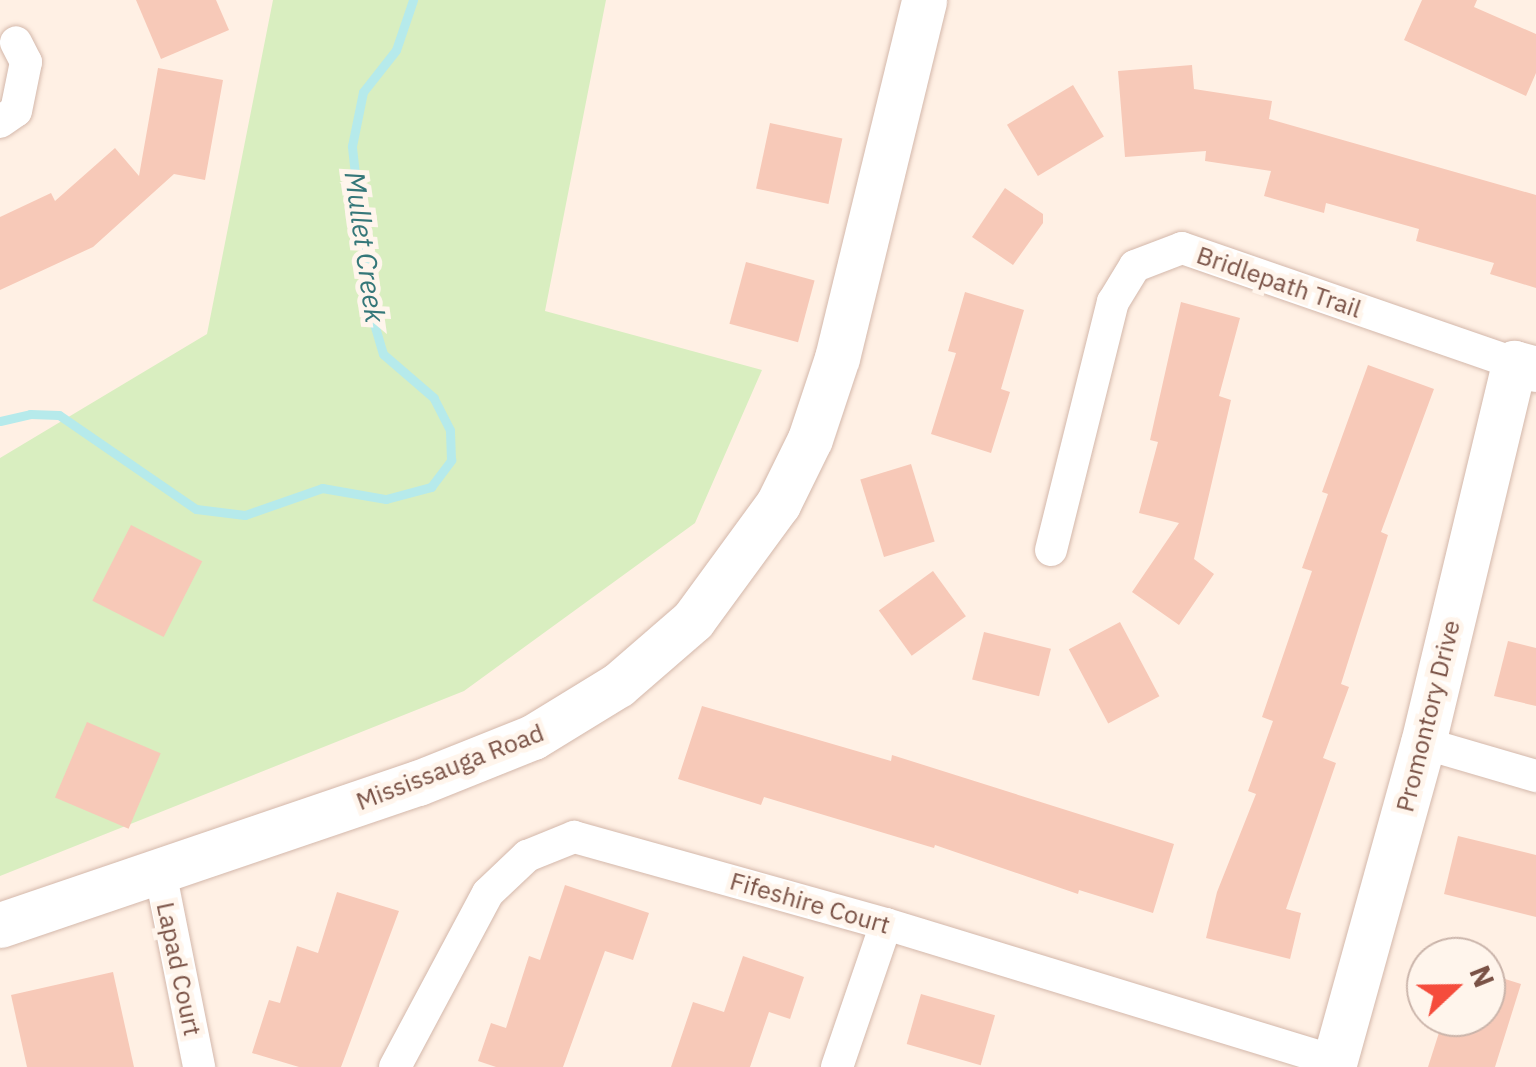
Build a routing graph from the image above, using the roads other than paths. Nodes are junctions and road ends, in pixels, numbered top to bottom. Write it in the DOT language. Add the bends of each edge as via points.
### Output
graph roads {
  1 [pos="924,0"];
  2 [pos="16,42"];
  3 [pos="0,122"];
  4 [pos="1525,366"];
  5 [pos="1052,550"];
  6 [pos="1423,744"];
  7 [pos="1536,776"];
  8 [pos="160,871"];
  9 [pos="9,922"];
  10 [pos="886,924"];
  11 [pos="1333,1064"];
  12 [pos="200,1067"];
  13 [pos="394,1067"];
  14 [pos="837,1067"];
  1 -- 8 [label="main road, Mississauga Road" via="842,339 810,439 778,504 693,620 618,685 532,737"];
  2 -- 3 [label="street" via="26,62 16,111"];
  4 -- 5 [label="street, Bridlepath Trail" via="1182,248 1135,266 1113,302"];
  4 -- 6 [label="main road, Promontory Drive"];
  6 -- 7 [label="street"];
  6 -- 11 [label="main road, Promontory Drive"];
  8 -- 9 [label="main road, Mississauga Road"];
  8 -- 12 [label="street, Lapad Court"];
  10 -- 11 [label="street, Fifeshire Court"];
  10 -- 13 [label="street, Fifeshire Court" via="574,838 527,856 488,893"];
  10 -- 14 [label="street"];
}
